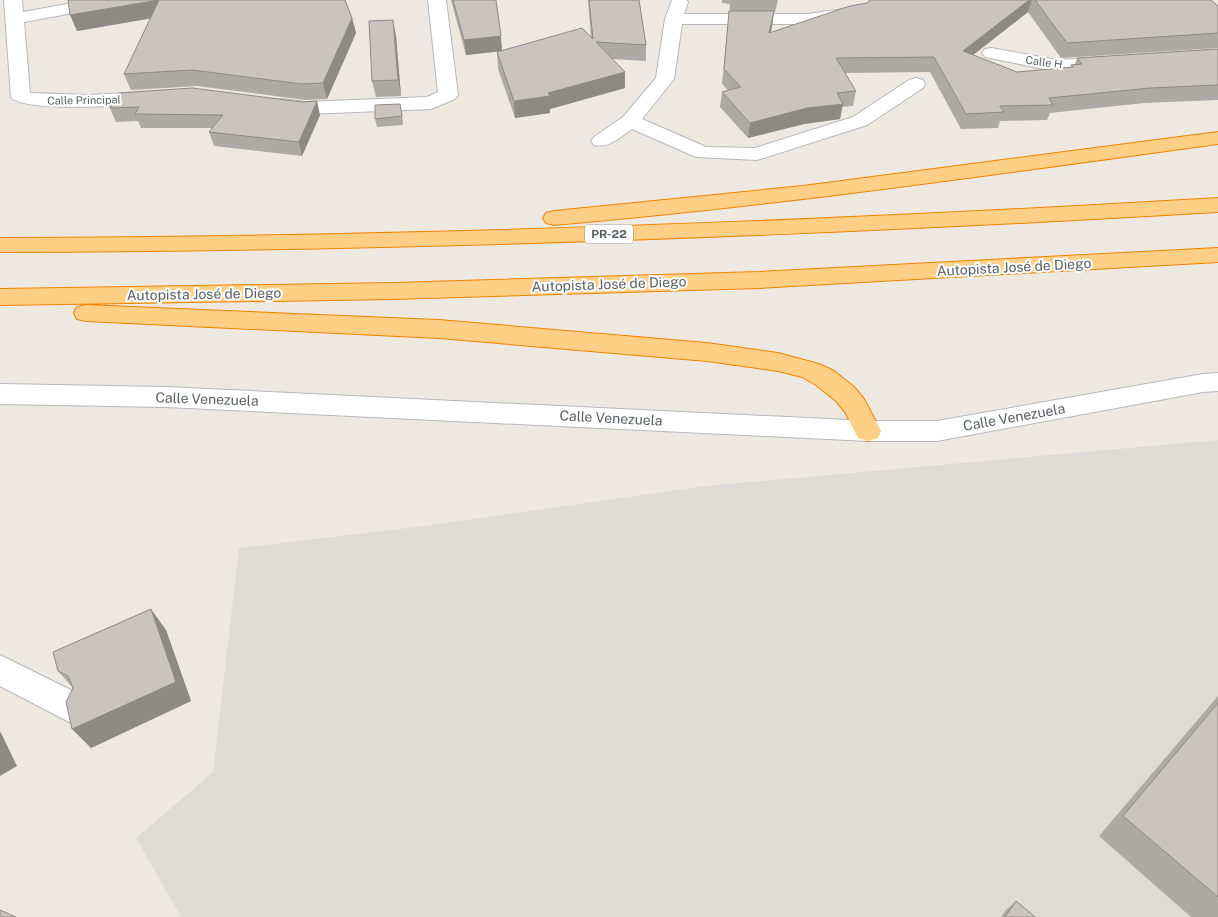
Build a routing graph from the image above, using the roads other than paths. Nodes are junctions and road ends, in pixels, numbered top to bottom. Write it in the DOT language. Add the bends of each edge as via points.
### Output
graph roads {
  1 [pos="14,0"];
  2 [pos="118,0"];
  3 [pos="437,0"];
  4 [pos="680,0"];
  5 [pos="858,12"];
  6 [pos="14,19"];
  7 [pos="674,19"];
  8 [pos="991,53"];
  9 [pos="1121,62"];
  10 [pos="916,84"];
  11 [pos="167,96"];
  12 [pos="261,102"];
  13 [pos="630,121"];
  14 [pos="1218,138"];
  15 [pos="600,141"];
  16 [pos="1218,205"];
  17 [pos="375,241"];
  18 [pos="0,245"];
  19 [pos="1218,255"];
  20 [pos="8,297"];
  21 [pos="1218,382"];
  22 [pos="0,394"];
  23 [pos="868,431"];
  24 [pos="0,670"];
  25 [pos="72,708"];
  1 -- 6 [label="street, Calle Principal"];
  2 -- 6 [label="street"];
  3 -- 12 [label="street" via="448,95 431,103 306,108"];
  4 -- 7 [label="street"];
  5 -- 7 [label="street" via="808,19"];
  6 -- 11 [label="street, Calle Principal" via="20,97 25,100 86,101"];
  7 -- 13 [label="street" via="665,79"];
  8 -- 9 [label="street, Calle H" via="1058,66"];
  10 -- 13 [label="street" via="860,121 757,154 703,153"];
  13 -- 15 [label="street"];
  14 -- 17 [label="highway" via="758,198 509,222"];
  16 -- 17 [label="highway, PR-22" via="721,230"];
  17 -- 18 [label="highway, PR-22"];
  19 -- 20 [label="highway, Autopista José de Diego" via="749,280 384,292"];
  20 -- 23 [label="highway" via="76,313 439,329 707,352 778,362 810,370 825,378 855,406"];
  21 -- 23 [label="street, Calle Venezuela" via="937,431"];
  22 -- 23 [label="street, Calle Venezuela" via="176,397"];
  24 -- 25 [label="street"];
}
